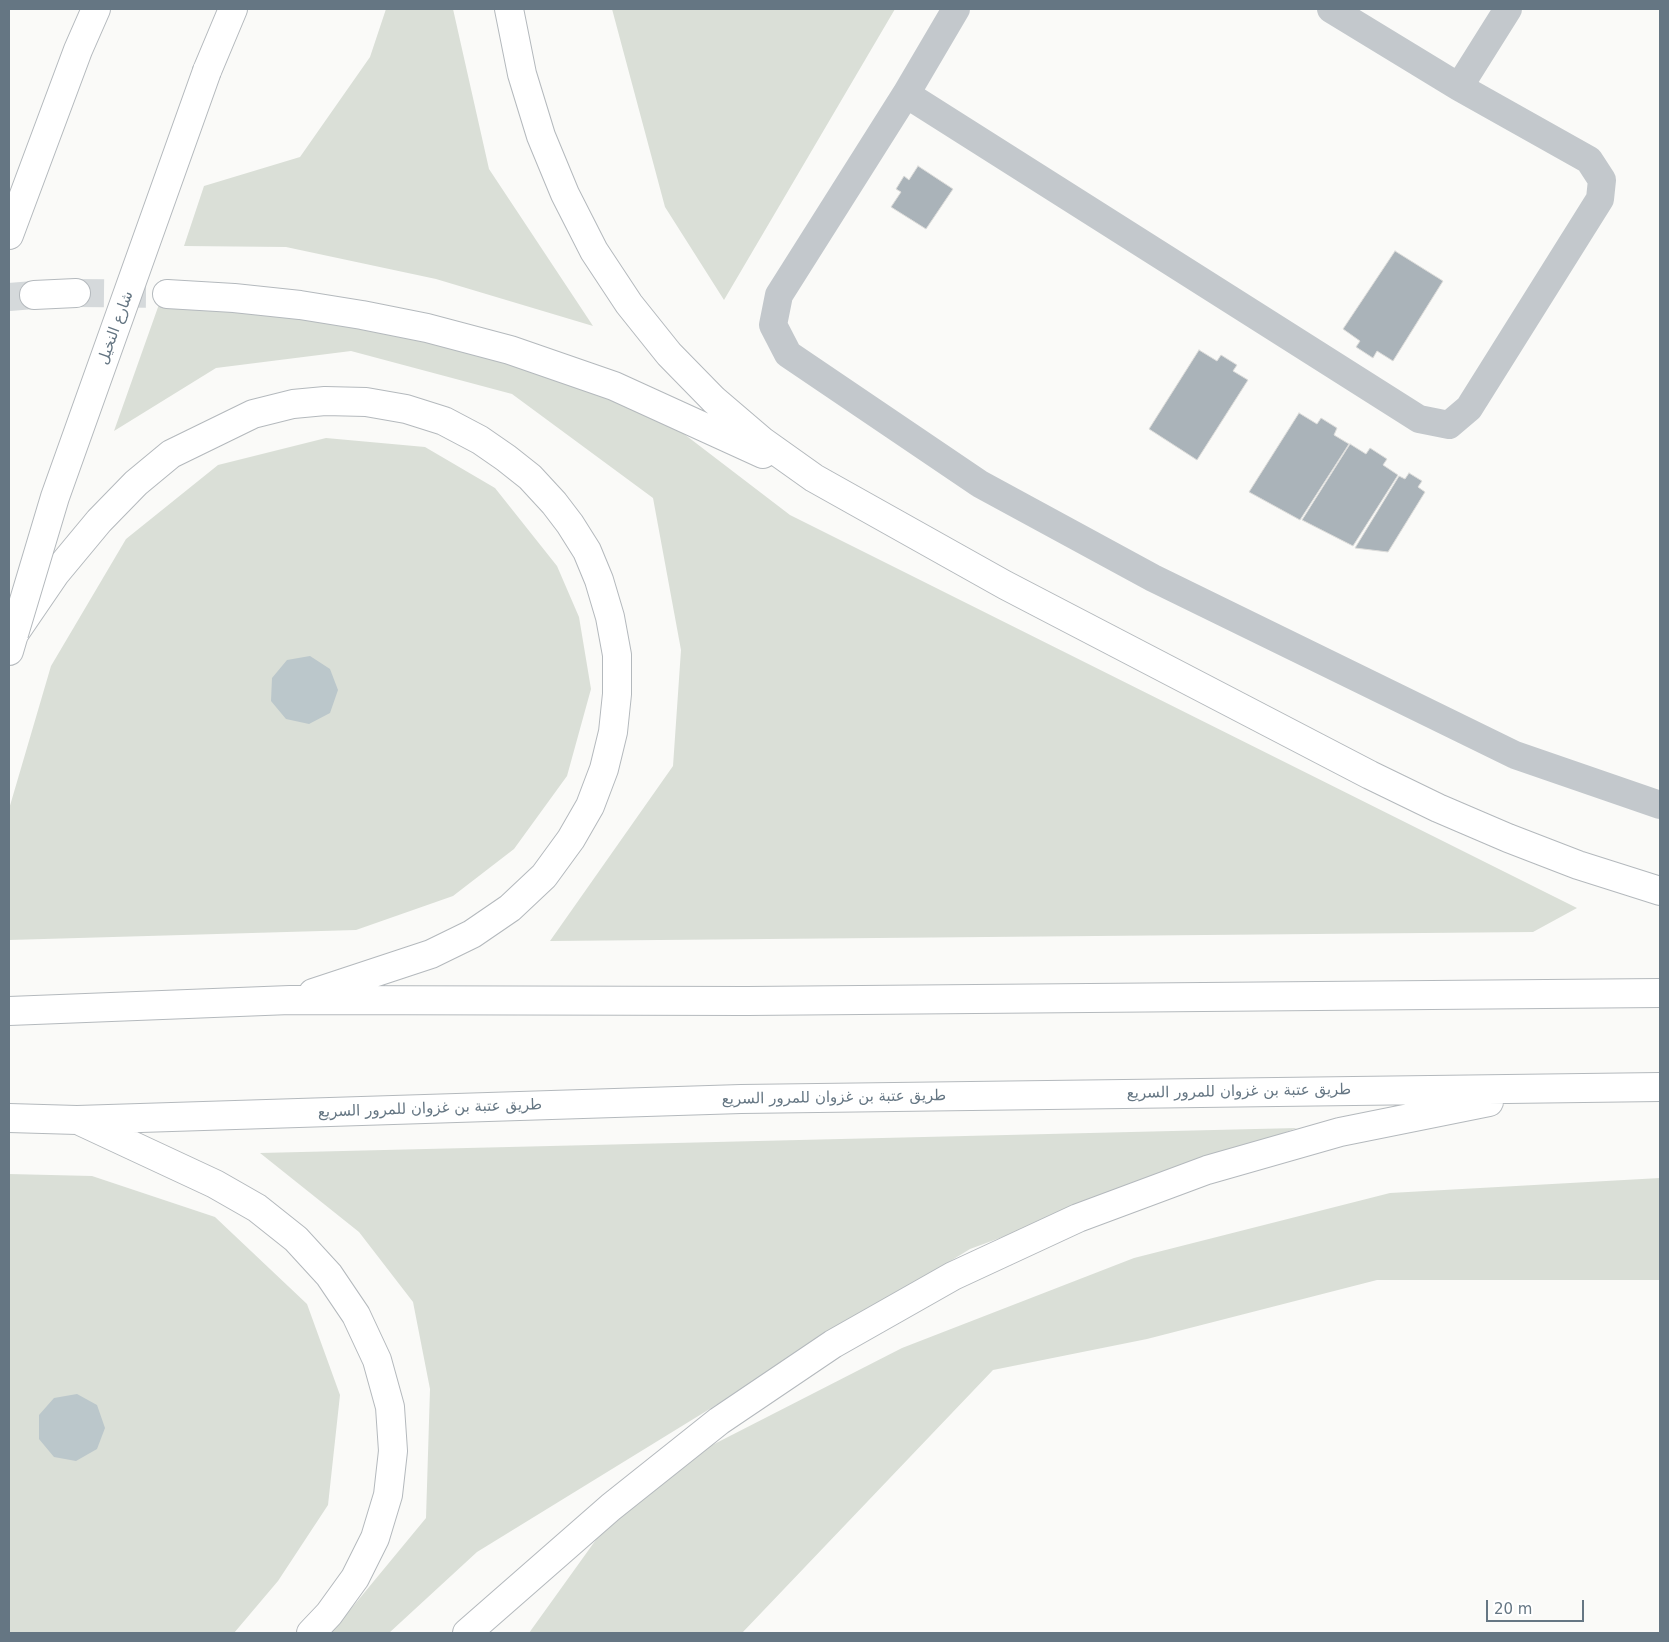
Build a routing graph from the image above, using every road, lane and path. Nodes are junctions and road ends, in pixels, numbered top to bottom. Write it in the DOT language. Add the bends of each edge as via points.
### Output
graph roads {
  1 [pos="96,9"];
  2 [pos="233,9"];
  3 [pos="509,9"];
  4 [pos="956,9"];
  5 [pos="1331,9"];
  6 [pos="1508,9"];
  7 [pos="1459,87"];
  8 [pos="906,94"];
  9 [pos="9,235"];
  10 [pos="76,293"];
  11 [pos="167,294"];
  12 [pos="34,295"];
  13 [pos="814,478"];
  14 [pos="11,643"];
  15 [pos="1660,805"];
  16 [pos="1660,891"];
  17 [pos="1660,993"];
  18 [pos="290,1000"];
  19 [pos="9,1010"];
  20 [pos="1612,1087"];
  21 [pos="1660,1087"];
  22 [pos="9,1118"];
  23 [pos="77,1120"];
  24 [pos="320,1623"];
  25 [pos="467,1633"];
  1 -- 9 [label="highway"];
  2 -- 14 [label="highway, شارع النخيل, bridge" via="207,71 55,497"];
  3 -- 13 [label="highway" via="522,74 541,136 594,251 629,304 669,354 762,442"];
  4 -- 8 [label="street"];
  5 -- 7 [label="street"];
  6 -- 7 [label="street"];
  7 -- 8 [label="street" via="1589,160 1602,180 1600,199 1469,408 1448,425 1419,419"];
  8 -- 15 [label="street" via="779,295 773,325 788,354 980,484 1153,578 1515,755"];
  10 -- 12 [label="highway"];
  11 -- 13 [label="highway" via="300,305 362,315 510,350 614,386"];
  13 -- 16 [label="highway" via="1006,585 1438,808 1578,865"];
  14 -- 18 [label="highway, bridge" via="54,574 136,483 171,454 252,414 293,404 325,401 366,402 406,409 444,421 480,440 530,477 554,503 587,551 610,617 617,655 618,694 613,732 604,769 585,814 544,876 510,908 472,934 431,954"];
  17 -- 18 [label="highway" via="747,1001"];
  18 -- 19 [label="highway"];
  20 -- 21 [label="highway, طريق عتبة بن غزوان للمرور السريع"];
  20 -- 23 [label="highway, طريق عتبة بن غزوان للمرور السريع" via="741,1099"];
  20 -- 25 [label="highway" via="1475,1104 1330,1134 1207,1170 1096,1211 962,1272 832,1344 719,1421 611,1507"];
  22 -- 23 [label="highway, طريق عتبة بن غزوان للمرور السريع"];
  23 -- 24 [label="highway" via="215,1184 257,1208 302,1246 329,1275 356,1315 377,1360 390,1407 392,1451 388,1495 375,1538 355,1578"];
}
